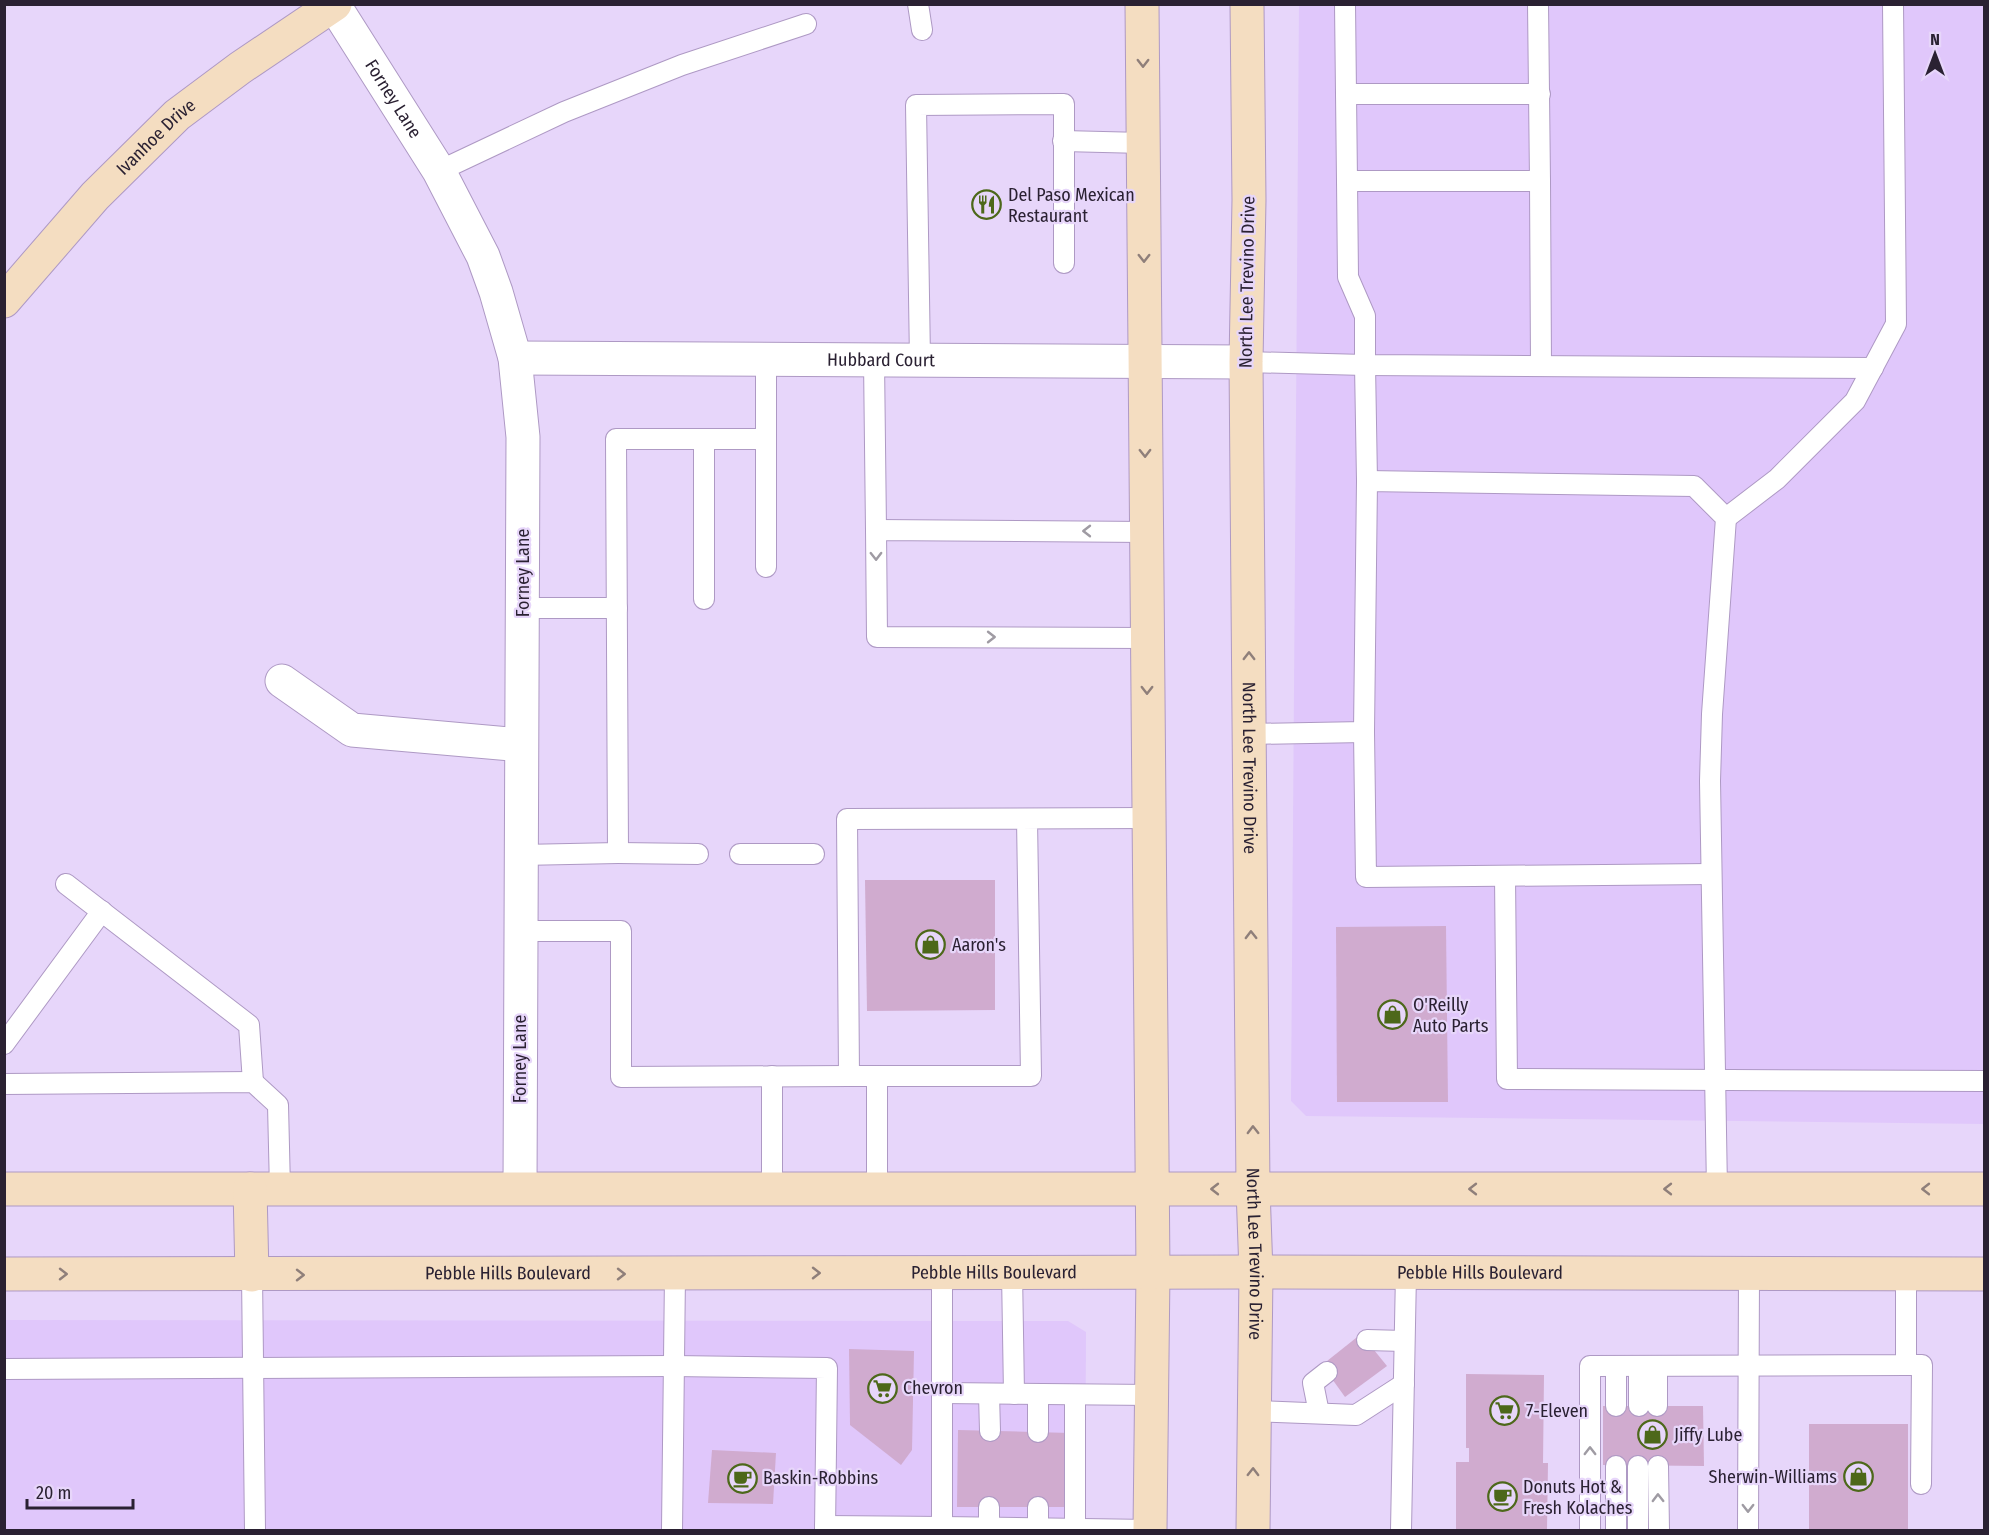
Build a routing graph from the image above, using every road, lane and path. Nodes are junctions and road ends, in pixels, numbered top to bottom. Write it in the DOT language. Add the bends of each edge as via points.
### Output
graph roads {
  1 [pos="918,4"];
  2 [pos="1142,4"];
  3 [pos="1247,4"];
  4 [pos="1345,4"];
  5 [pos="1538,4"];
  6 [pos="1893,4"];
  7 [pos="335,5"];
  8 [pos="806,24"];
  9 [pos="922,30"];
  10 [pos="1346,94"];
  11 [pos="1539,94"];
  12 [pos="1063,141"];
  13 [pos="1143,143"];
  14 [pos="439,171"];
  15 [pos="1347,181"];
  16 [pos="1540,181"];
  17 [pos="1064,263"];
  18 [pos="4,301"];
  19 [pos="515,358"];
  20 [pos="766,359"];
  21 [pos="874,360"];
  22 [pos="920,360"];
  23 [pos="1144,361"];
  24 [pos="1246,362"];
  25 [pos="1365,365"];
  26 [pos="1541,366"];
  27 [pos="1873,368"];
  28 [pos="704,439"];
  29 [pos="766,439"];
  30 [pos="1367,481"];
  31 [pos="1726,518"];
  32 [pos="876,530"];
  33 [pos="1146,532"];
  34 [pos="766,567"];
  35 [pos="704,599"];
  36 [pos="522,608"];
  37 [pos="617,608"];
  38 [pos="1147,639"];
  39 [pos="282,681"];
  40 [pos="1364,732"];
  41 [pos="1249,734"];
  42 [pos="522,745"];
  43 [pos="1148,818"];
  44 [pos="1028,819"];
  45 [pos="618,853"];
  46 [pos="698,854"];
  47 [pos="740,854"];
  48 [pos="814,854"];
  49 [pos="522,855"];
  50 [pos="1711,874"];
  51 [pos="1505,876"];
  52 [pos="66,884"];
  53 [pos="102,912"];
  54 [pos="521,931"];
  55 [pos="4,1044"];
  56 [pos="772,1076"];
  57 [pos="849,1076"];
  58 [pos="877,1076"];
  59 [pos="1714,1079"];
  60 [pos="253,1082"];
  61 [pos="1984,1082"];
  62 [pos="4,1084"];
  63 [pos="520,1188"];
  64 [pos="4,1189"];
  65 [pos="265,1189"];
  66 [pos="772,1189"];
  67 [pos="877,1189"];
  68 [pos="1253,1189"];
  69 [pos="1717,1189"];
  70 [pos="1984,1189"];
  71 [pos="1151,1190"];
  72 [pos="1012,1272"];
  73 [pos="1153,1272"];
  74 [pos="1256,1272"];
  75 [pos="942,1273"];
  76 [pos="1406,1273"];
  77 [pos="1749,1273"];
  78 [pos="4,1274"];
  79 [pos="675,1274"];
  80 [pos="1906,1274"];
  81 [pos="252,1275"];
  82 [pos="1984,1275"];
  83 [pos="1367,1340"];
  84 [pos="1404,1341"];
  85 [pos="1906,1365"];
  86 [pos="674,1366"];
  87 [pos="1616,1366"];
  88 [pos="1648,1366"];
  89 [pos="1749,1366"];
  90 [pos="4,1369"];
  91 [pos="253,1369"];
  92 [pos="1327,1372"];
  93 [pos="1404,1383"];
  94 [pos="942,1394"];
  95 [pos="989,1394"];
  96 [pos="1014,1394"];
  97 [pos="1038,1395"];
  98 [pos="1075,1395"];
  99 [pos="1152,1395"];
  100 [pos="1616,1406"];
  101 [pos="1648,1406"];
  102 [pos="1254,1411"];
  103 [pos="1319,1413"];
  104 [pos="990,1431"];
  105 [pos="1038,1432"];
  106 [pos="1616,1466"];
  107 [pos="1921,1485"];
  108 [pos="989,1507"];
  109 [pos="1038,1507"];
  110 [pos="942,1527"];
  111 [pos="825,1528"];
  112 [pos="989,1528"];
  113 [pos="1038,1528"];
  114 [pos="255,1530"];
  115 [pos="672,1530"];
  116 [pos="1076,1530"];
  117 [pos="1150,1530"];
  118 [pos="1253,1530"];
  119 [pos="1401,1530"];
  120 [pos="1590,1530"];
  121 [pos="1617,1530"];
  122 [pos="1638,1530"];
  123 [pos="1659,1530"];
  124 [pos="1748,1530"];
  1 -- 9 [label="lane"];
  2 -- 13 [label="main road, one-way"];
  3 -- 24 [label="main road, North Lee Trevino Drive"];
  4 -- 10 [label="lane"];
  5 -- 11 [label="lane"];
  6 -- 27 [label="lane" via="1896,324"];
  7 -- 14 [label="street, Forney Lane"];
  7 -- 18 [label="main road, Ivanhoe Drive" via="177,115 95,196"];
  8 -- 14 [label="lane" via="682,65 574,108"];
  10 -- 11 [label="lane"];
  10 -- 15 [label="lane"];
  11 -- 16 [label="lane"];
  12 -- 13 [label="lane"];
  12 -- 17 [label="lane"];
  12 -- 22 [label="lane" via="1064,104 916,105"];
  13 -- 23 [label="main road, one-way"];
  14 -- 19 [label="street, Forney Lane" via="483,256"];
  15 -- 16 [label="lane"];
  15 -- 25 [label="lane" via="1348,277 1365,316"];
  16 -- 26 [label="lane"];
  19 -- 20 [label="street, Hubbard Court"];
  19 -- 36 [label="street, Forney Lane" via="523,436"];
  20 -- 21 [label="street, Hubbard Court"];
  20 -- 29 [label="lane"];
  21 -- 22 [label="street, Hubbard Court"];
  21 -- 32 [label="lane"];
  22 -- 23 [label="street, Hubbard Court"];
  23 -- 24 [label="street, Hubbard Court"];
  23 -- 33 [label="main road, one-way"];
  24 -- 25 [label="lane"];
  41 -- 24 [label="main road, North Lee Trevino Drive, one-way"];
  25 -- 26 [label="lane"];
  25 -- 30 [label="lane"];
  26 -- 27 [label="lane"];
  27 -- 31 [label="lane" via="1856,401 1777,479"];
  28 -- 29 [label="lane"];
  28 -- 35 [label="lane"];
  28 -- 37 [label="lane" via="616,440"];
  29 -- 34 [label="lane"];
  30 -- 31 [label="lane" via="1694,486"];
  30 -- 40 [label="lane"];
  31 -- 50 [label="lane" via="1712,714"];
  33 -- 32 [label="lane, one-way"];
  32 -- 38 [label="lane, one-way" via="877,637"];
  33 -- 38 [label="main road"];
  36 -- 37 [label="lane"];
  36 -- 42 [label="street, Forney Lane"];
  37 -- 45 [label="lane"];
  38 -- 43 [label="main road, one-way"];
  39 -- 42 [label="street" via="352,730"];
  40 -- 41 [label="lane"];
  40 -- 51 [label="lane" via="1366,877"];
  68 -- 41 [label="main road, North Lee Trevino Drive, one-way"];
  42 -- 49 [label="street, Forney Lane"];
  43 -- 44 [label="lane"];
  43 -- 71 [label="main road"];
  44 -- 57 [label="lane" via="848,819"];
  44 -- 58 [label="lane" via="1030,1076"];
  45 -- 46 [label="lane"];
  45 -- 49 [label="lane"];
  47 -- 48 [label="lane"];
  49 -- 54 [label="street, Forney Lane"];
  50 -- 51 [label="lane"];
  50 -- 59 [label="lane"];
  51 -- 59 [label="lane" via="1507,1079"];
  52 -- 53 [label="lane"];
  53 -- 55 [label="lane"];
  53 -- 60 [label="lane" via="249,1025"];
  54 -- 56 [label="lane" via="621,931 621,1077"];
  54 -- 63 [label="street, Forney Lane"];
  56 -- 57 [label="lane"];
  56 -- 66 [label="lane"];
  57 -- 58 [label="lane"];
  58 -- 67 [label="lane"];
  59 -- 61 [label="lane"];
  59 -- 69 [label="lane"];
  60 -- 62 [label="lane"];
  60 -- 65 [label="lane" via="278,1105"];
  63 -- 65 [label="main road"];
  63 -- 66 [label="main road"];
  64 -- 65 [label="main road"];
  65 -- 81 [label="main road"];
  66 -- 67 [label="main road"];
  67 -- 71 [label="main road"];
  69 -- 68 [label="main road, one-way"];
  68 -- 71 [label="main road, one-way"];
  68 -- 74 [label="main road, North Lee Trevino Drive"];
  70 -- 69 [label="main road, one-way"];
  71 -- 73 [label="main road"];
  72 -- 73 [label="main road, Pebble Hills Boulevard"];
  72 -- 75 [label="main road, Pebble Hills Boulevard"];
  72 -- 96 [label="lane"];
  73 -- 74 [label="main road, Pebble Hills Boulevard"];
  73 -- 99 [label="main road"];
  74 -- 76 [label="main road, Pebble Hills Boulevard"];
  74 -- 102 [label="main road, North Lee Trevino Drive"];
  79 -- 75 [label="main road, Pebble Hills Boulevard, one-way"];
  75 -- 94 [label="lane"];
  76 -- 77 [label="main road, Pebble Hills Boulevard"];
  76 -- 84 [label="lane"];
  77 -- 80 [label="main road, Pebble Hills Boulevard"];
  77 -- 89 [label="lane"];
  78 -- 81 [label="main road, Pebble Hills Boulevard, one-way"];
  81 -- 79 [label="main road, Pebble Hills Boulevard, one-way"];
  79 -- 86 [label="lane"];
  80 -- 82 [label="main road, Pebble Hills Boulevard"];
  80 -- 85 [label="lane"];
  81 -- 91 [label="lane"];
  83 -- 84 [label="lane"];
  84 -- 93 [label="lane"];
  85 -- 89 [label="lane"];
  85 -- 107 [label="lane" via="1922,1365"];
  86 -- 91 [label="lane"];
  86 -- 111 [label="lane" via="827,1368"];
  86 -- 115 [label="lane"];
  87 -- 88 [label="lane"];
  87 -- 100 [label="lane"];
  120 -- 87 [label="lane, one-way" via="1590,1366"];
  88 -- 89 [label="lane"];
  88 -- 101 [label="lane"];
  89 -- 124 [label="lane, one-way"];
  90 -- 91 [label="lane"];
  91 -- 114 [label="lane"];
  92 -- 103 [label="lane" via="1313,1383"];
  93 -- 103 [label="lane" via="1356,1415"];
  93 -- 119 [label="lane"];
  94 -- 95 [label="lane"];
  94 -- 110 [label="lane"];
  95 -- 96 [label="lane"];
  95 -- 104 [label="lane"];
  96 -- 97 [label="lane"];
  97 -- 98 [label="lane"];
  97 -- 105 [label="lane"];
  98 -- 99 [label="lane"];
  98 -- 116 [label="lane"];
  99 -- 117 [label="main road"];
  102 -- 103 [label="lane"];
  118 -- 102 [label="main road, North Lee Trevino Drive, one-way"];
  106 -- 121 [label="lane"];
  108 -- 112 [label="lane"];
  109 -- 113 [label="lane"];
  110 -- 111 [label="lane"];
  110 -- 112 [label="lane"];
  112 -- 113 [label="lane"];
  113 -- 116 [label="lane"];
  116 -- 117 [label="lane"];
  123 -- 122 [label="lane, one-way" via="1648,1466"];
}
